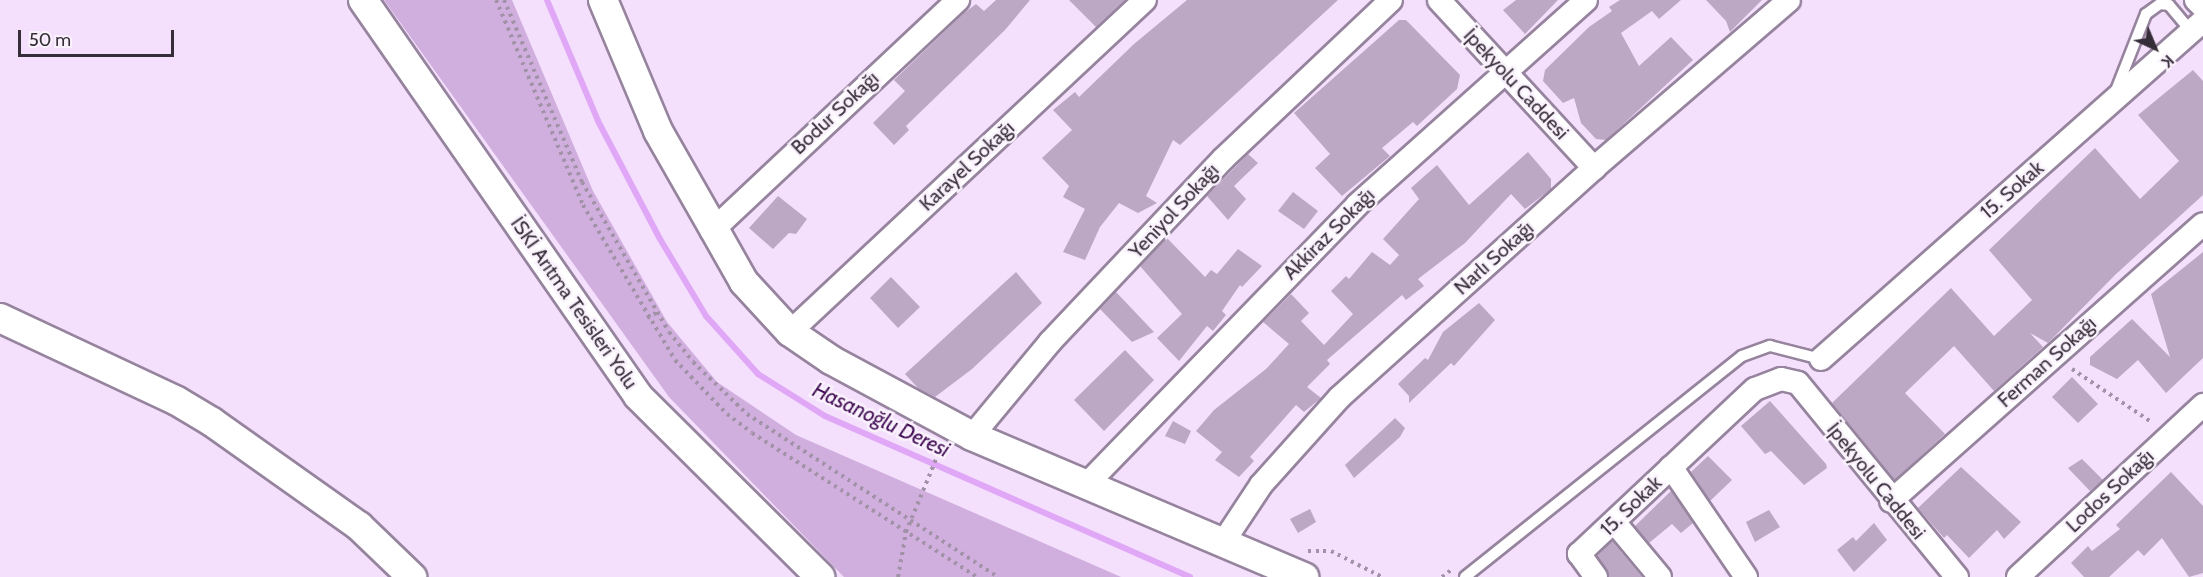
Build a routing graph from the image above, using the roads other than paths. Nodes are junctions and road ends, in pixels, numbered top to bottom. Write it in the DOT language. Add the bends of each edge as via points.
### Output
graph roads {
  1 [pos="363,0"];
  2 [pos="603,0"];
  3 [pos="958,0"];
  4 [pos="1145,0"];
  5 [pos="1391,0"];
  6 [pos="1439,0"];
  7 [pos="1586,0"];
  8 [pos="1790,0"];
  9 [pos="2196,0"];
  10 [pos="2203,7"];
  11 [pos="2197,26"];
  12 [pos="1504,73"];
  13 [pos="2112,102"];
  14 [pos="1594,168"];
  15 [pos="2203,224"];
  16 [pos="714,230"];
  17 [pos="0,318"];
  18 [pos="790,332"];
  19 [pos="1812,357"];
  20 [pos="1798,383"];
  21 [pos="2203,405"];
  22 [pos="972,436"];
  23 [pos="1671,467"];
  24 [pos="1087,484"];
  25 [pos="1891,501"];
  26 [pos="1615,523"];
  27 [pos="1224,541"];
  28 [pos="1294,572"];
  29 [pos="412,577"];
  30 [pos="820,577"];
  31 [pos="1465,577"];
  32 [pos="1596,577"];
  33 [pos="1660,577"];
  34 [pos="1746,577"];
  35 [pos="1956,577"];
  36 [pos="2018,577"];
  1 -- 30 [label="street, İSKİ Arıtma Tesisleri Yolu" via="638,396"];
  2 -- 16 [label="street" via="658,131"];
  3 -- 16 [label="street, Bodur Sokağı"];
  4 -- 18 [label="street, Karayel Sokağı"];
  5 -- 22 [label="street, Yeniyol Sokağı" via="1223,159 1050,342"];
  6 -- 12 [label="street, İpekyolu Caddesi"];
  7 -- 12 [label="street, Akkiraz Sokağı"];
  8 -- 14 [label="street, Narlı Sokağı"];
  9 -- 10 [label="street"];
  11 -- 13 [label="street, 15. Sokak"];
  11 -- 13 [label="lane" via="2169,5 2160,4 2145,14"];
  12 -- 14 [label="street, İpekyolu Caddesi"];
  12 -- 24 [label="street, Akkiraz Sokağı" via="1357,205"];
  13 -- 19 [label="street, 15. Sokak"];
  14 -- 27 [label="street, Narlı Sokağı" via="1340,397 1262,485"];
  15 -- 25 [label="street, Ferman Sokağı"];
  16 -- 18 [label="street" via="744,282"];
  17 -- 29 [label="street" via="177,401 212,422 359,526"];
  18 -- 22 [label="street" via="831,360"];
  19 -- 31 [label="lane" via="1770,346 1742,356"];
  20 -- 23 [label="street, 15. Sokak" via="1781,379 1755,389"];
  20 -- 25 [label="street, İpekyolu Caddesi"];
  21 -- 36 [label="street, Lodos Sokağı"];
  22 -- 24 [label="street"];
  23 -- 26 [label="street, 15. Sokak"];
  23 -- 34 [label="street"];
  24 -- 27 [label="street"];
  25 -- 35 [label="street, İpekyolu Caddesi"];
  26 -- 32 [label="street, 15. Sokak" via="1579,554"];
  26 -- 33 [label="street"];
  27 -- 28 [label="street"];
}
